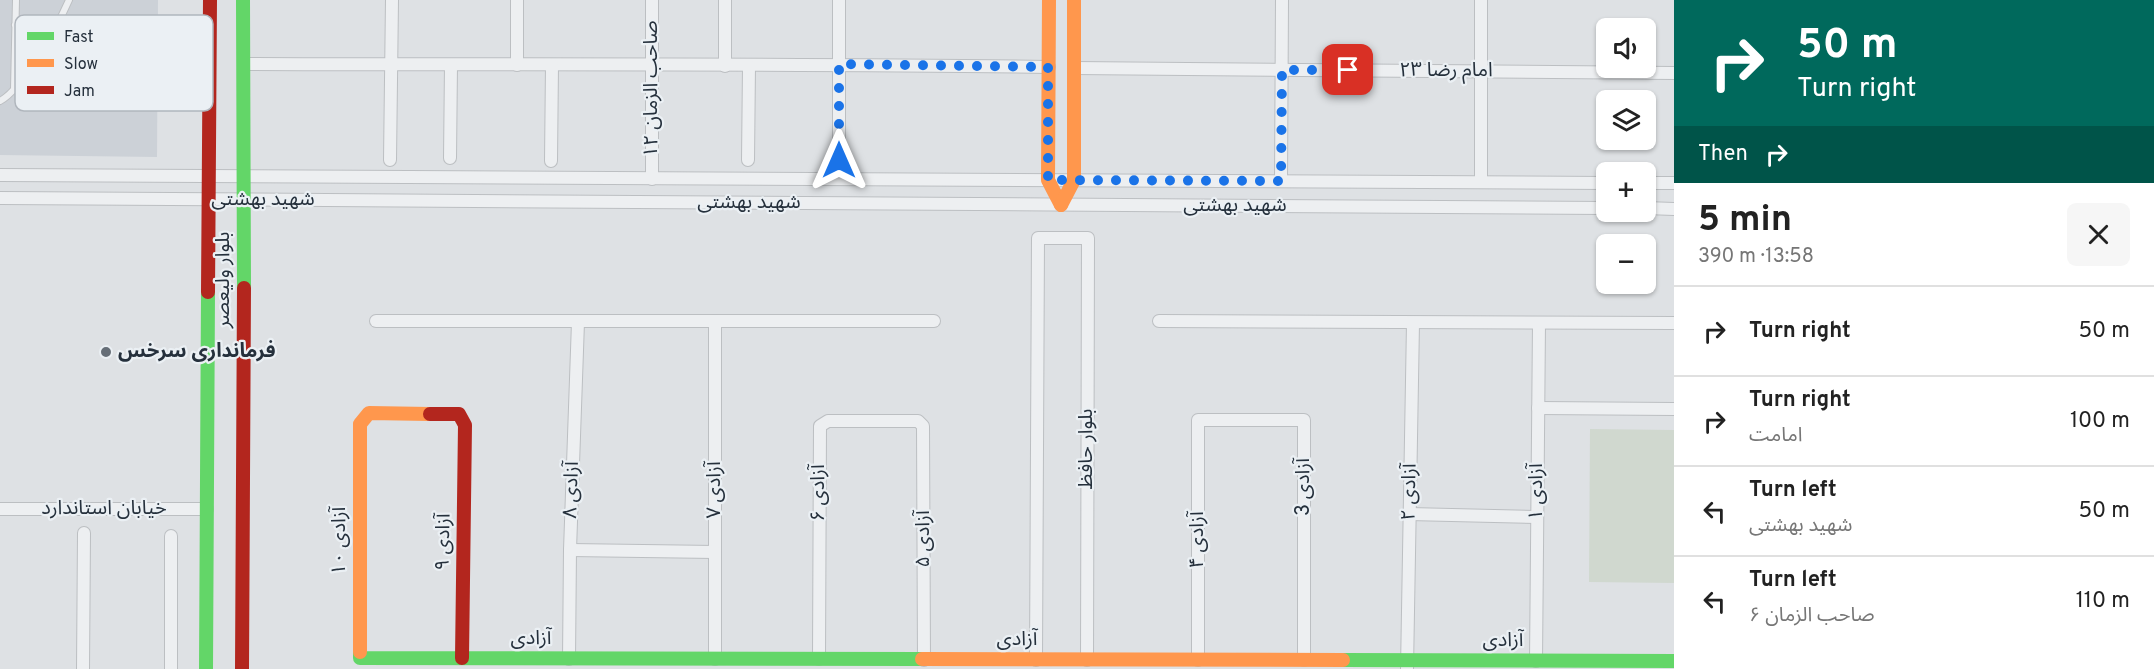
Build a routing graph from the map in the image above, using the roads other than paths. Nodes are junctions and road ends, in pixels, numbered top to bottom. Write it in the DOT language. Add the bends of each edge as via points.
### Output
graph roads {
  1 [pos="16,0"];
  2 [pos="69,0"];
  3 [pos="210,0"];
  4 [pos="243,0"];
  5 [pos="392,0"];
  6 [pos="517,0"];
  7 [pos="652,0"];
  8 [pos="725,0"];
  9 [pos="839,0"];
  10 [pos="1049,0"];
  11 [pos="1074,0"];
  12 [pos="1282,0"];
  13 [pos="1480,0"];
  14 [pos="15,15"];
  15 [pos="62,15"];
  16 [pos="210,15"];
  17 [pos="15,24"];
  18 [pos="244,64"];
  19 [pos="839,64"];
  20 [pos="392,65"];
  21 [pos="451,65"];
  22 [pos="517,65"];
  23 [pos="552,65"];
  24 [pos="652,66"];
  25 [pos="725,66"];
  26 [pos="749,66"];
  27 [pos="1048,67"];
  28 [pos="1074,68"];
  29 [pos="1282,70"];
  30 [pos="1481,72"];
  31 [pos="1674,73"];
  32 [pos="14,91"];
  33 [pos="0,101"];
  34 [pos="209,111"];
  35 [pos="450,158"];
  36 [pos="390,160"];
  37 [pos="748,160"];
  38 [pos="839,160"];
  39 [pos="551,161"];
  40 [pos="0,175"];
  41 [pos="209,176"];
  42 [pos="244,177"];
  43 [pos="652,178"];
  44 [pos="1048,180"];
  45 [pos="1074,180"];
  46 [pos="1281,181"];
  47 [pos="1481,182"];
  48 [pos="1596,183"];
  49 [pos="1656,183"];
  50 [pos="1674,183"];
  51 [pos="0,198"];
  52 [pos="209,199"];
  53 [pos="244,200"];
  54 [pos="1061,205"];
  55 [pos="1596,208"];
  56 [pos="1656,208"];
  57 [pos="1674,208"];
  58 [pos="376,321"];
  59 [pos="715,321"];
  60 [pos="934,321"];
  61 [pos="1160,321"];
  62 [pos="578,322"];
  63 [pos="1413,323"];
  64 [pos="1539,323"];
  65 [pos="1674,323"];
  66 [pos="1538,408"];
  67 [pos="1674,409"];
  68 [pos="1198,420"];
  69 [pos="918,421"];
  70 [pos="360,424"];
  71 [pos="0,509"];
  72 [pos="207,509"];
  73 [pos="1409,514"];
  74 [pos="1537,517"];
  75 [pos="84,533"];
  76 [pos="171,536"];
  77 [pos="570,550"];
  78 [pos="715,552"];
  79 [pos="360,658"];
  80 [pos="462,658"];
  81 [pos="569,659"];
  82 [pos="715,659"];
  83 [pos="819,659"];
  84 [pos="924,660"];
  85 [pos="1036,660"];
  86 [pos="1087,660"];
  87 [pos="1198,660"];
  88 [pos="1304,660"];
  89 [pos="1536,661"];
  90 [pos="1674,661"];
  91 [pos="617,664"];
  92 [pos="1407,665"];
  93 [pos="83,669"];
  94 [pos="171,669"];
  95 [pos="206,669"];
  96 [pos="242,669"];
  1 -- 14 [label="lane"];
  2 -- 15 [label="lane"];
  3 -- 16 [label="street, بلوار ولیعصر"];
  4 -- 18 [label="street, بلوار ولیعصر"];
  5 -- 20 [label="street"];
  6 -- 22 [label="street"];
  7 -- 24 [label="street, صاحب الزمان ۱۲"];
  8 -- 25 [label="street"];
  9 -- 19 [label="street"];
  10 -- 27 [label="street"];
  11 -- 28 [label="street"];
  12 -- 29 [label="street"];
  13 -- 30 [label="street"];
  17 -- 32 [label="lane"];
  18 -- 20 [label="street"];
  18 -- 42 [label="street, بلوار ولیعصر"];
  19 -- 26 [label="street"];
  19 -- 27 [label="street"];
  19 -- 38 [label="street"];
  20 -- 21 [label="street"];
  20 -- 36 [label="street"];
  21 -- 22 [label="street"];
  21 -- 35 [label="street"];
  22 -- 23 [label="street"];
  23 -- 24 [label="street"];
  23 -- 39 [label="street"];
  24 -- 25 [label="street"];
  24 -- 43 [label="street, صاحب الزمان ۱۲"];
  25 -- 26 [label="street"];
  26 -- 37 [label="street"];
  27 -- 44 [label="street"];
  28 -- 29 [label="street, امام رضا ۲۳"];
  28 -- 45 [label="street"];
  29 -- 30 [label="street, امام رضا ۲۳"];
  29 -- 46 [label="street"];
  30 -- 31 [label="street, امام رضا ۲۳"];
  30 -- 47 [label="street"];
  32 -- 33 [label="lane"];
  34 -- 41 [label="street, بلوار ولیعصر"];
  40 -- 41 [label="street, شهید بهشتی"];
  41 -- 42 [label="street, شهید بهشتی"];
  41 -- 52 [label="street, بلوار ولیعصر"];
  42 -- 43 [label="street, شهید بهشتی"];
  42 -- 53 [label="street, بلوار ولیعصر"];
  43 -- 44 [label="street, شهید بهشتی"];
  44 -- 45 [label="street, شهید بهشتی"];
  44 -- 54 [label="street"];
  45 -- 46 [label="street, شهید بهشتی"];
  45 -- 54 [label="street"];
  46 -- 47 [label="street, شهید بهشتی"];
  47 -- 48 [label="street, شهید بهشتی"];
  49 -- 50 [label="street"];
  51 -- 52 [label="street, شهید بهشتی"];
  52 -- 53 [label="street, شهید بهشتی"];
  52 -- 72 [label="street, بلوار ولیعصر"];
  53 -- 54 [label="street, شهید بهشتی"];
  53 -- 96 [label="street, بلوار ولیعصر"];
  54 -- 55 [label="street, شهید بهشتی"];
  56 -- 57 [label="street"];
  58 -- 62 [label="street"];
  59 -- 60 [label="street"];
  59 -- 62 [label="street"];
  59 -- 78 [label="street, آزادی ۷"];
  61 -- 63 [label="street"];
  62 -- 77 [label="street, آزادی ۸"];
  63 -- 64 [label="street"];
  63 -- 73 [label="street, آزادی ۲"];
  64 -- 65 [label="street"];
  64 -- 66 [label="street, آزادی ۱"];
  66 -- 67 [label="street"];
  66 -- 74 [label="street, آزادی ۱"];
  68 -- 87 [label="street, آزادی ۴"];
  68 -- 88 [label="street, آزادی 3" via="1304,420"];
  69 -- 83 [label="street, آزادی ۶" via="828,421 820,426"];
  69 -- 84 [label="street, آزادی ۵" via="923,426"];
  70 -- 79 [label="street, آزادی ۱۰"];
  70 -- 80 [label="street, آزادی ۹" via="369,413 414,413 459,414 465,425"];
  71 -- 72 [label="street, خیابان استاندارد"];
  72 -- 95 [label="street, بلوار ولیعصر"];
  73 -- 74 [label="street"];
  73 -- 92 [label="street, آزادی ۲"];
  74 -- 89 [label="street, آزادی ۱"];
  75 -- 93 [label="street"];
  76 -- 94 [label="street"];
  77 -- 78 [label="street"];
  77 -- 81 [label="street, آزادی ۸"];
  78 -- 82 [label="street, آزادی ۷"];
  79 -- 80 [label="street, آزادی"];
  80 -- 81 [label="street, آزادی"];
  81 -- 91 [label="street, آزادی"];
  82 -- 83 [label="street, آزادی"];
  82 -- 91 [label="street, آزادی"];
  83 -- 84 [label="street, آزادی"];
  84 -- 85 [label="street, آزادی"];
  85 -- 86 [label="street, آزادی"];
  85 -- 86 [label="street, بلوار حافظ" via="1038,238 1088,238"];
  86 -- 87 [label="street, آزادی"];
  87 -- 88 [label="street, آزادی"];
  88 -- 92 [label="street, آزادی"];
  89 -- 90 [label="street, آزادی"];
  89 -- 92 [label="street, آزادی"];
}
